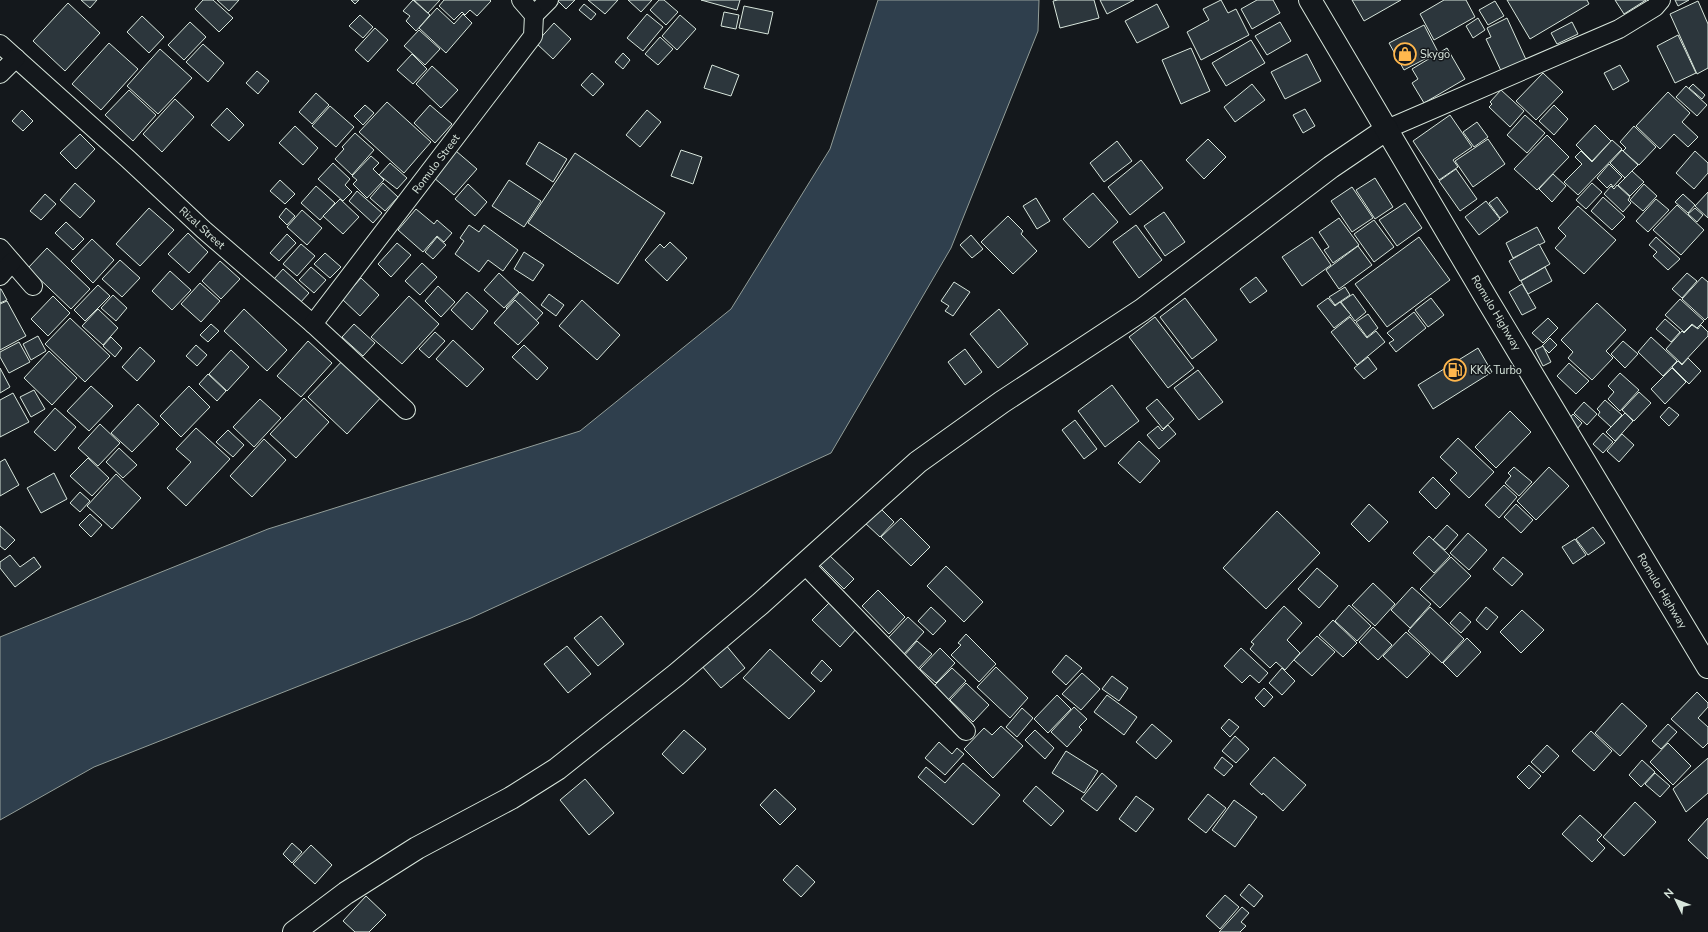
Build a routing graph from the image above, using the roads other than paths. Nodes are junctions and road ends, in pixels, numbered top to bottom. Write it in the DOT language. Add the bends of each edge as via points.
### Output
graph roads {
  1 [pos="521,0"];
  2 [pos="549,0"];
  3 [pos="1310,0"];
  4 [pos="1661,0"];
  5 [pos="534,15"];
  6 [pos="0,44"];
  7 [pos="16,58"];
  8 [pos="0,74"];
  9 [pos="1387,128"];
  10 [pos="0,248"];
  11 [pos="12,262"];
  12 [pos="0,276"];
  13 [pos="33,286"];
  14 [pos="313,324"];
  15 [pos="406,410"];
  16 [pos="804,564"];
  17 [pos="1708,667"];
  18 [pos="966,731"];
  19 [pos="294,932"];
  1 -- 5 [label="street"];
  2 -- 5 [label="street"];
  3 -- 9 [label="main road, Romulo Highway"];
  4 -- 9 [label="street" via="1655,7 1619,29"];
  5 -- 14 [label="street, Romulo Street" via="533,36"];
  6 -- 7 [label="street, Rizal Street"];
  7 -- 8 [label="street"];
  7 -- 14 [label="street, Rizal Street" via="204,230"];
  9 -- 16 [label="main road" via="1331,167 1142,310 962,429 913,466"];
  9 -- 17 [label="main road, Romulo Highway"];
  10 -- 11 [label="street"];
  11 -- 12 [label="street"];
  11 -- 13 [label="street"];
  14 -- 15 [label="street, Rizal Street"];
  16 -- 18 [label="street"];
  16 -- 19 [label="main road" via="676,675 557,769 511,798 417,848 346,893"];
}
